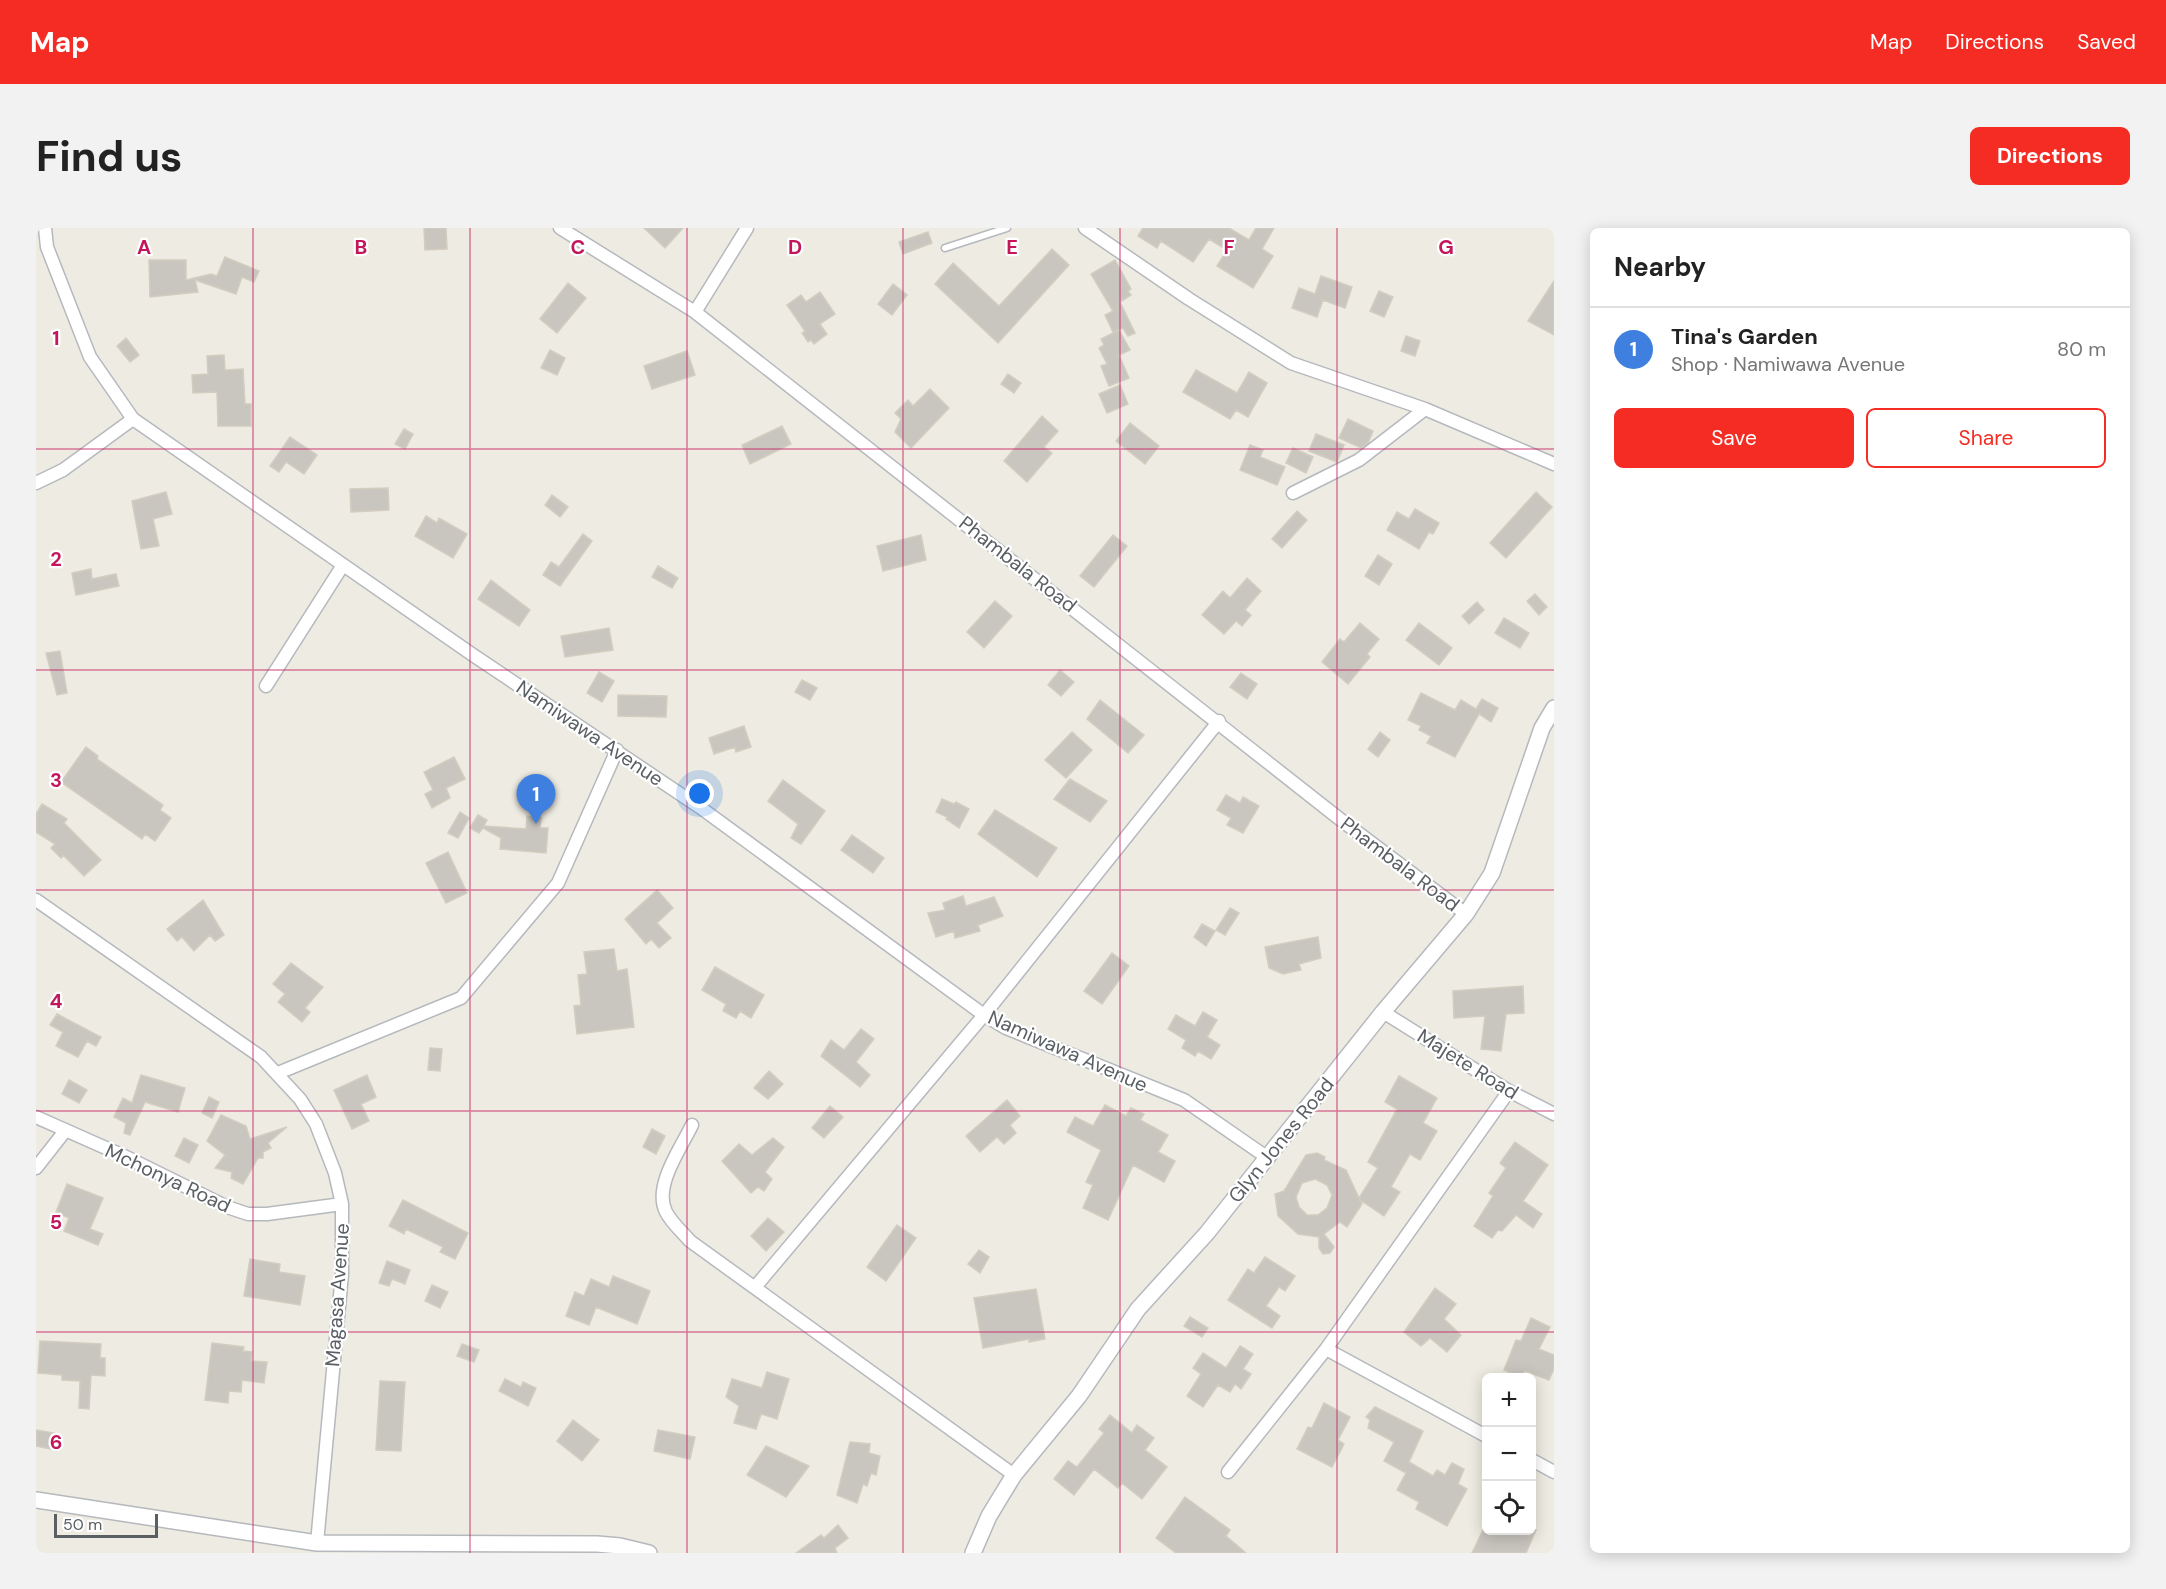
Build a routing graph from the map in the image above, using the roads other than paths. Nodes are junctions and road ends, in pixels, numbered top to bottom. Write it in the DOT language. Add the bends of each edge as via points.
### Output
graph roads {
  1 [pos="45,228"];
  2 [pos="560,228"];
  3 [pos="747,228"];
  4 [pos="1007,228"];
  5 [pos="1085,228"];
  6 [pos="945,248"];
  7 [pos="695,312"];
  8 [pos="1425,409"];
  9 [pos="133,419"];
  10 [pos="1554,464"];
  11 [pos="36,483"];
  12 [pos="1293,493"];
  13 [pos="343,565"];
  14 [pos="266,686"];
  15 [pos="1554,708"];
  16 [pos="1219,722"];
  17 [pos="617,750"];
  18 [pos="36,900"];
  19 [pos="1466,914"];
  20 [pos="1383,1012"];
  21 [pos="984,1015"];
  22 [pos="278,1073"];
  23 [pos="1509,1091"];
  24 [pos="1554,1114"];
  25 [pos="36,1117"];
  26 [pos="692,1125"];
  27 [pos="65,1131"];
  28 [pos="1268,1158"];
  29 [pos="36,1168"];
  30 [pos="342,1204"];
  31 [pos="756,1286"];
  32 [pos="1326,1349"];
  33 [pos="1482,1434"];
  34 [pos="1536,1462"];
  35 [pos="1228,1472"];
  36 [pos="1554,1472"];
  37 [pos="1014,1475"];
  38 [pos="36,1500"];
  39 [pos="317,1543"];
  40 [pos="649,1553"];
  41 [pos="973,1553"];
  1 -- 9 [label="street, Namiwawa Avenue" via="47,247 90,357"];
  2 -- 7 [label="street, Phambala Road"];
  3 -- 7 [label="street"];
  4 -- 6 [label="lane"];
  5 -- 8 [label="street" via="1291,363"];
  7 -- 16 [label="street, Phambala Road"];
  8 -- 10 [label="street"];
  8 -- 12 [label="street" via="1359,460"];
  9 -- 11 [label="street" via="63,470"];
  9 -- 13 [label="street, Namiwawa Avenue"];
  13 -- 14 [label="street"];
  13 -- 17 [label="street, Namiwawa Avenue"];
  15 -- 19 [label="street, Glyn Jones Road" via="1542,728 1492,873"];
  16 -- 19 [label="street, Phambala Road"];
  16 -- 21 [label="street"];
  17 -- 21 [label="street, Namiwawa Avenue"];
  17 -- 22 [label="street" via="558,883 461,998"];
  18 -- 22 [label="street, Magasa Avenue" via="261,1057"];
  19 -- 20 [label="street, Glyn Jones Road"];
  20 -- 23 [label="street, Majete Road"];
  20 -- 28 [label="street, Glyn Jones Road"];
  21 -- 28 [label="street, Namiwawa Avenue" via="1006,1028 1184,1101"];
  21 -- 31 [label="street"];
  22 -- 30 [label="street, Magasa Avenue" via="316,1124"];
  23 -- 24 [label="street, Majete Road"];
  23 -- 32 [label="street"];
  25 -- 27 [label="street, Mchonya Road"];
  26 -- 31 [label="street" via="667,1177 663,1193 665,1211 690,1241"];
  27 -- 29 [label="street"];
  27 -- 30 [label="street, Mchonya Road" via="248,1214"];
  28 -- 37 [label="street, Glyn Jones Road" via="1138,1309 1078,1396"];
  30 -- 39 [label="street, Magasa Avenue" via="342,1274"];
  31 -- 37 [label="street"];
  32 -- 33 [label="street"];
  32 -- 35 [label="street"];
  34 -- 36 [label="street"];
  37 -- 41 [label="street, Glyn Jones Road" via="989,1516"];
  38 -- 39 [label="street"];
  39 -- 40 [label="street" via="597,1544"];
}
